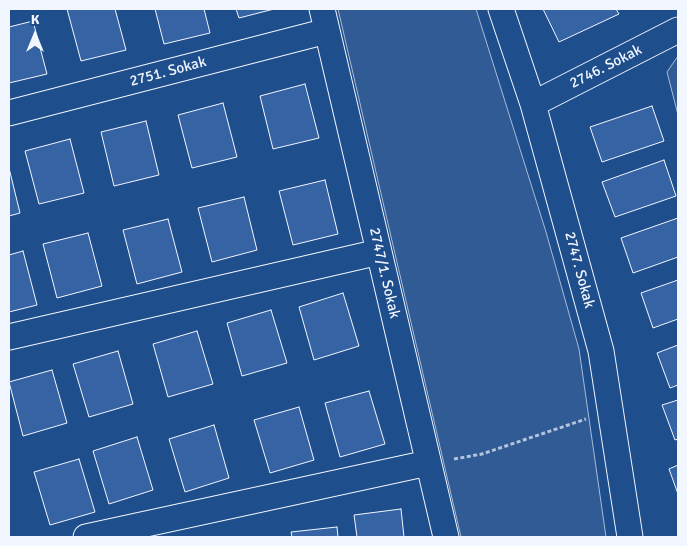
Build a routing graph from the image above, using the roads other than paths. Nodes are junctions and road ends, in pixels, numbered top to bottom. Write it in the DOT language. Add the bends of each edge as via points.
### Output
graph roads {
  1 [pos="501,9"];
  2 [pos="324,20"];
  3 [pos="678,30"];
  4 [pos="533,104"];
  5 [pos="9,113"];
  6 [pos="379,252"];
  7 [pos="9,337"];
  8 [pos="428,464"];
  9 [pos="86,537"];
  10 [pos="446,537"];
  11 [pos="630,537"];
  1 -- 4 [label="street, 2747. Sokak"];
  2 -- 5 [label="street, 2751. Sokak"];
  2 -- 6 [label="street, 2747/1. Sokak"];
  3 -- 4 [label="street, 2746. Sokak"];
  4 -- 11 [label="street, 2747. Sokak" via="601,351"];
  6 -- 7 [label="street"];
  6 -- 8 [label="street, 2747/1. Sokak"];
  8 -- 9 [label="street"];
  8 -- 10 [label="street, 2747/1. Sokak"];
}
